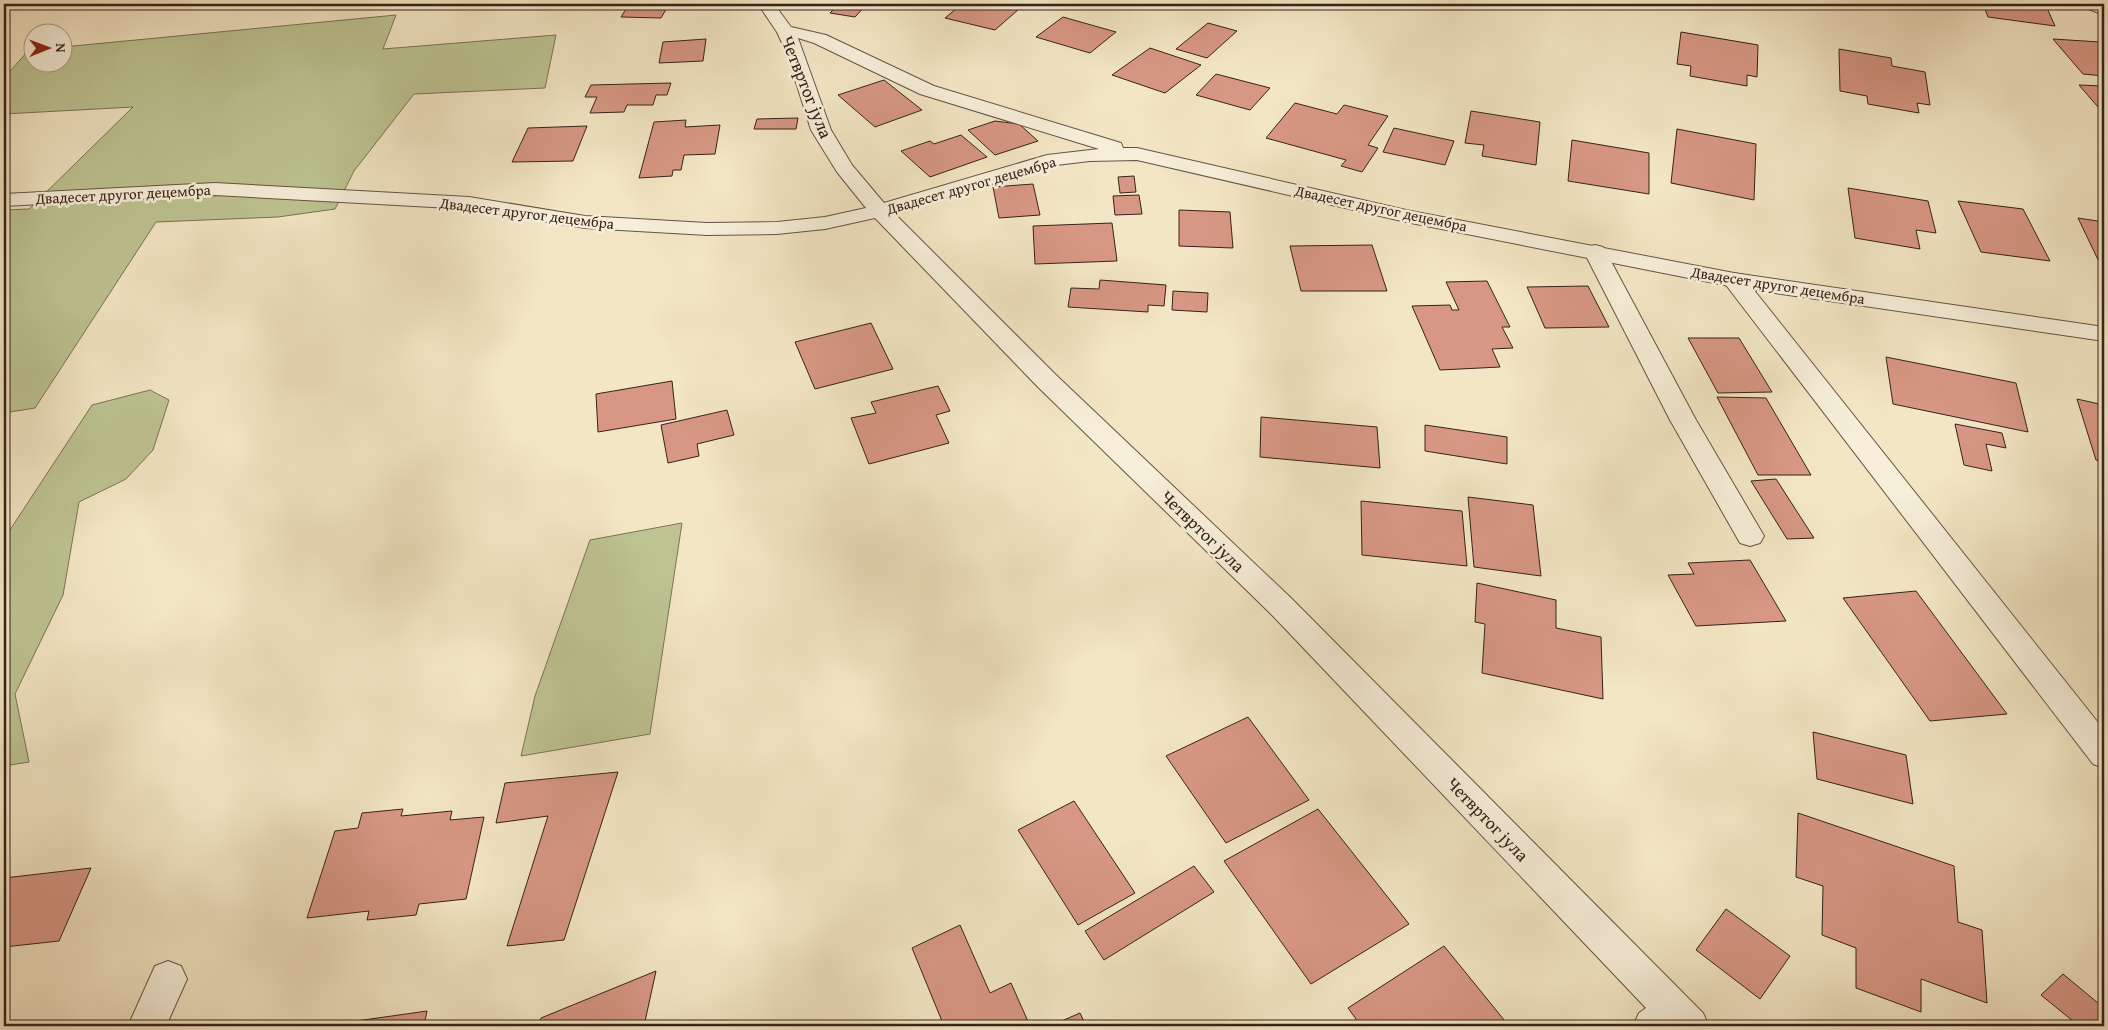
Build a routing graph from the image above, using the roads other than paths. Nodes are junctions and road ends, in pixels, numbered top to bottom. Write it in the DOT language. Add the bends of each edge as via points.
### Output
graph roads {
  1 [pos="766,4"];
  2 [pos="2092,4"];
  3 [pos="2104,10"];
  4 [pos="786,32"];
  5 [pos="1137,154"];
  6 [pos="4,200"];
  7 [pos="880,211"];
  8 [pos="1595,252"];
  9 [pos="1734,280"];
  10 [pos="2104,334"];
  11 [pos="1750,536"];
  12 [pos="2104,754"];
  13 [pos="168,979"];
  14 [pos="1672,1021"];
  15 [pos="147,1026"];
  1 -- 4 [label="street, Четвртог јула"];
  2 -- 3 [label="street"];
  4 -- 5 [label="street" via="820,39 927,90"];
  4 -- 7 [label="street, Четвртог јула" via="821,130 844,168"];
  5 -- 7 [label="street, Двадесет другог децембра" via="1054,159"];
  5 -- 8 [label="street, Двадесет другог децембра" via="1406,216"];
  6 -- 7 [label="street, Двадесет другог децембра" via="215,190 469,203 585,222 708,229 777,228 825,223"];
  7 -- 14 [label="street, Четвртог јула" via="1047,381 1282,607"];
  8 -- 9 [label="street, Двадесет другог децембра"];
  8 -- 11 [label="street" via="1678,412"];
  9 -- 10 [label="street, Двадесет другог децембра"];
  9 -- 12 [label="street"];
  13 -- 15 [label="street"];
}
